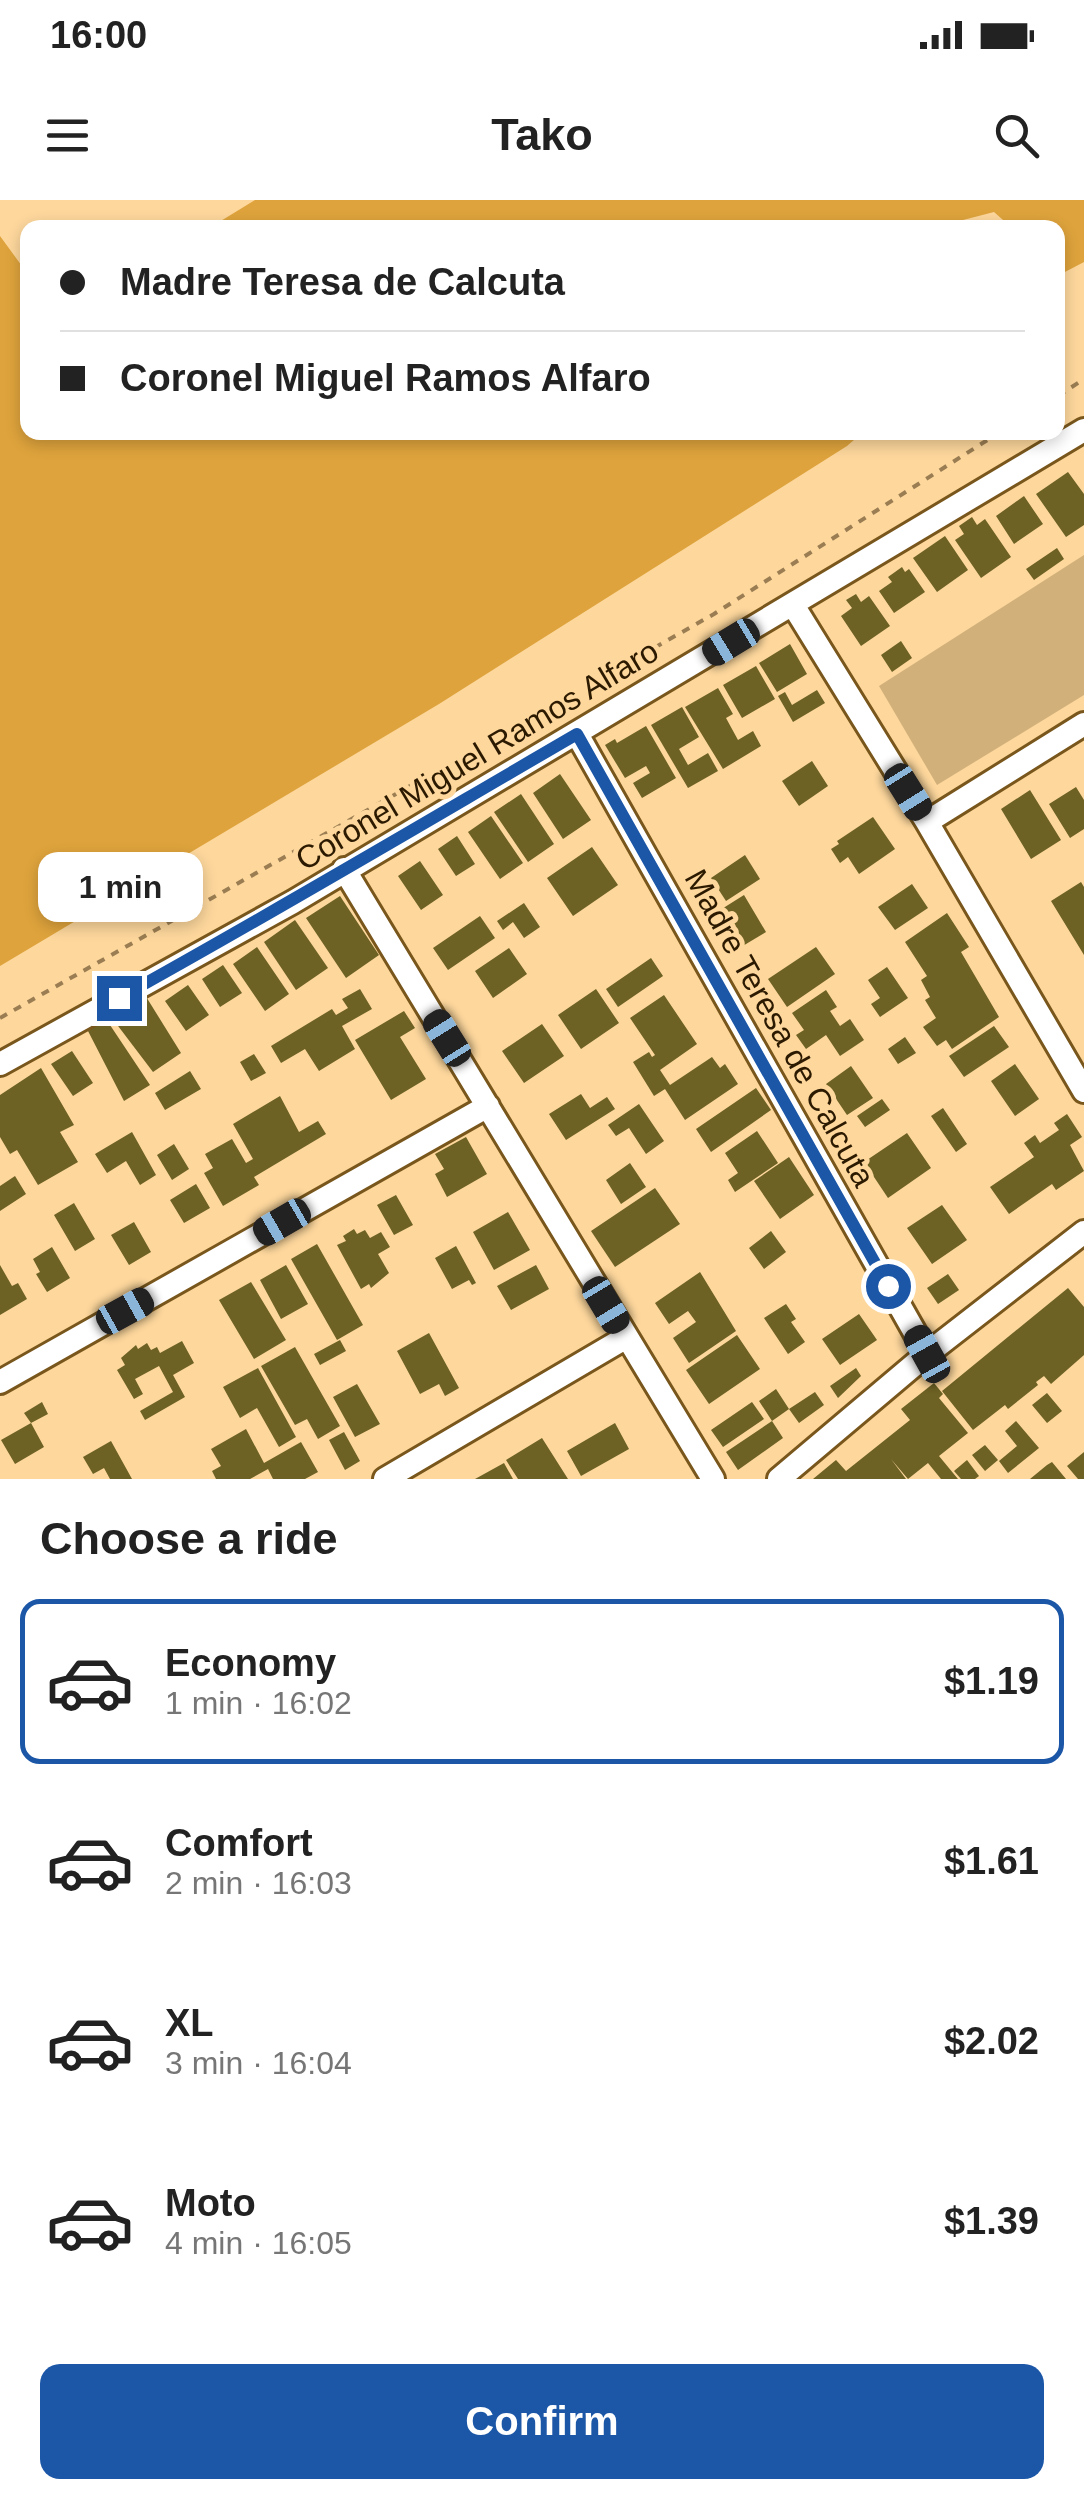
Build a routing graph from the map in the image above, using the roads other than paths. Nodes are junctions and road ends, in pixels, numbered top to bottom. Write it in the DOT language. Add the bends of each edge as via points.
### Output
graph roads {
  1 [pos="1084,430"];
  2 [pos="792,606"];
  3 [pos="1084,724"];
  4 [pos="577,734"];
  5 [pos="927,822"];
  6 [pos="344,869"];
  7 [pos="1076,1057"];
  8 [pos="0,1064"];
  9 [pos="1084,1091"];
  10 [pos="488,1106"];
  11 [pos="1084,1232"];
  12 [pos="625,1338"];
  13 [pos="927,1354"];
  14 [pos="0,1382"];
  15 [pos="385,1479"];
  16 [pos="713,1479"];
  17 [pos="779,1479"];
  1 -- 2 [label="street, Coronel Miguel Ramos Alfaro"];
  2 -- 4 [label="street, Coronel Miguel Ramos Alfaro"];
  2 -- 5 [label="street"];
  3 -- 5 [label="street"];
  4 -- 6 [label="street, Coronel Miguel Ramos Alfaro"];
  4 -- 13 [label="street, Madre Teresa de Calcuta"];
  5 -- 7 [label="street"];
  6 -- 8 [label="street, Coronel Miguel Ramos Alfaro"];
  6 -- 10 [label="street"];
  7 -- 9 [label="street"];
  10 -- 12 [label="street"];
  10 -- 14 [label="street"];
  11 -- 13 [label="street"];
  12 -- 15 [label="street"];
  12 -- 16 [label="street"];
  13 -- 17 [label="street"];
}
